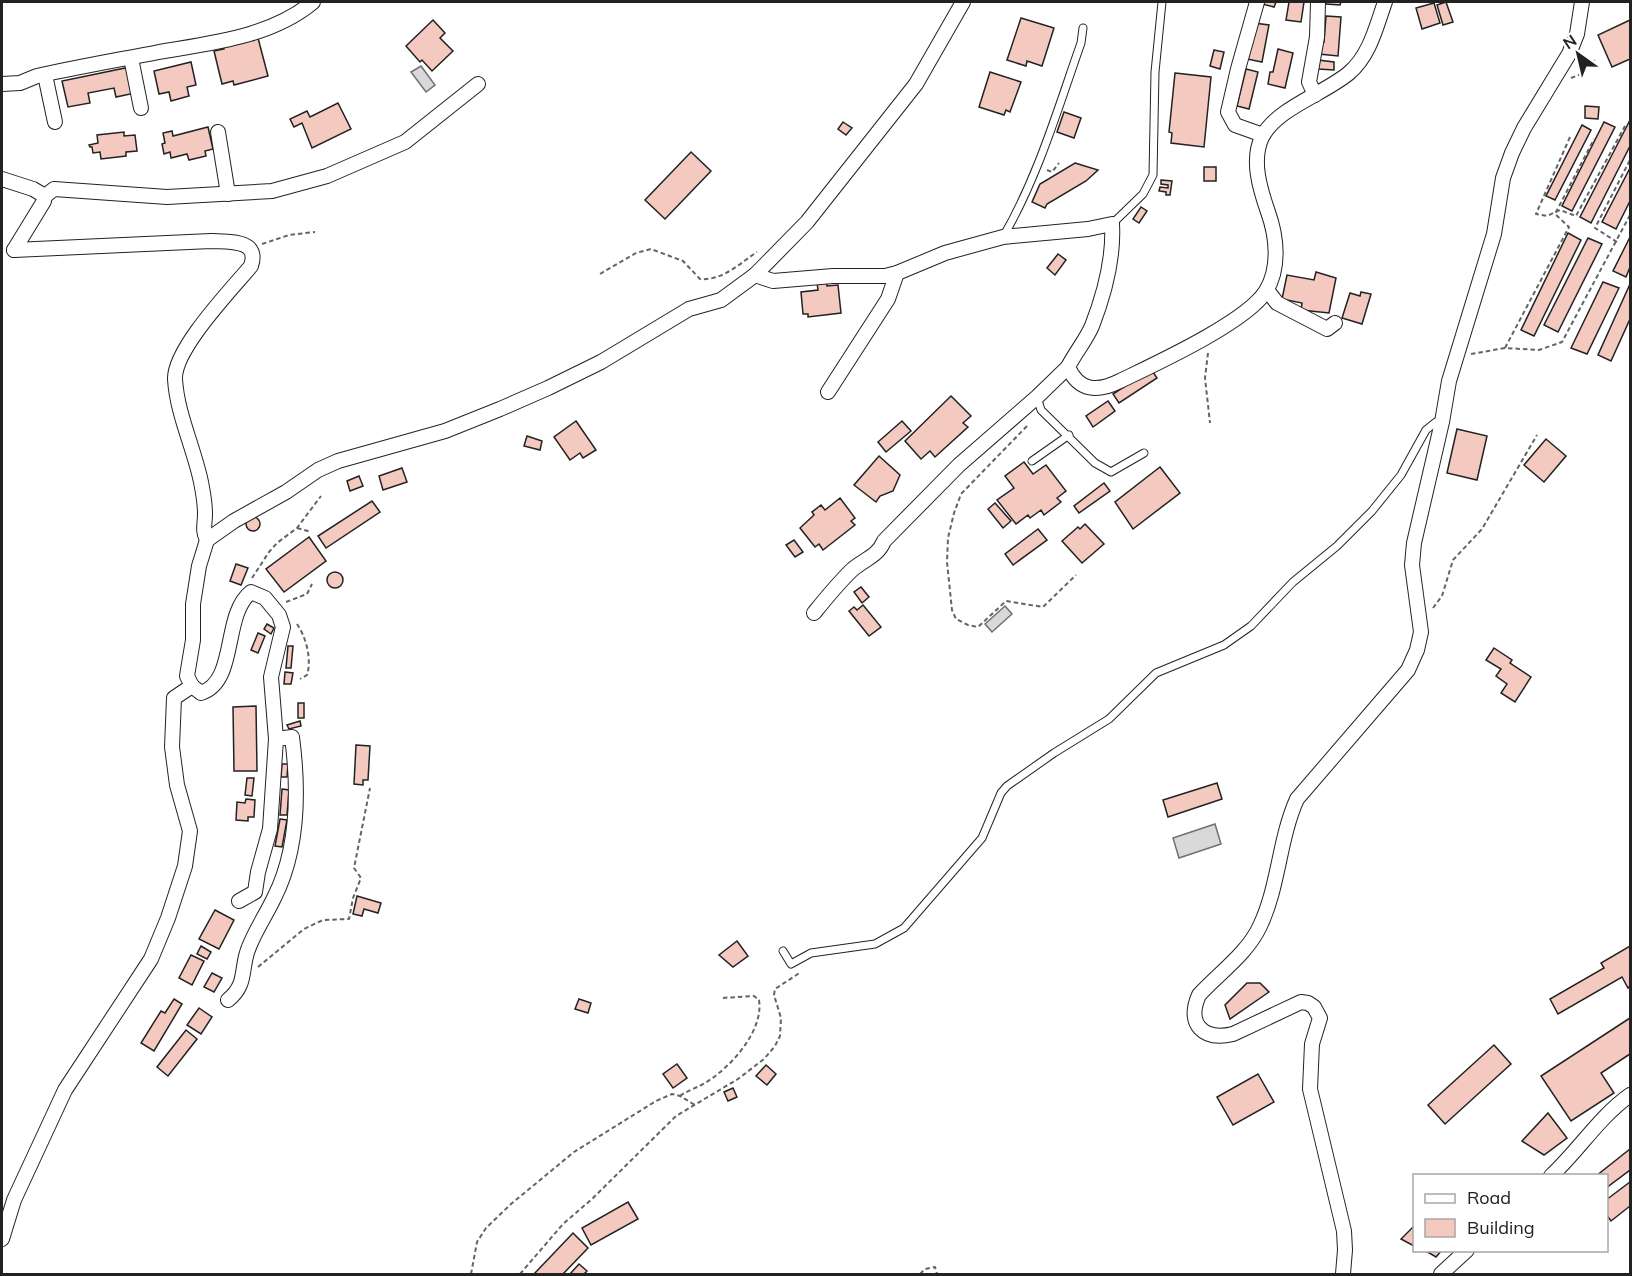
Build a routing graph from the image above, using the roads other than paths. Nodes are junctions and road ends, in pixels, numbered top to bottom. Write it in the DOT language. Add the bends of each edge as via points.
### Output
graph roads {
  1 [pos="313,2"];
  2 [pos="963,2"];
  3 [pos="1162,2"];
  4 [pos="1257,2"];
  5 [pos="1318,2"];
  6 [pos="1385,2"];
  7 [pos="1582,2"];
  8 [pos="1083,28"];
  9 [pos="132,57"];
  10 [pos="45,75"];
  11 [pos="2,84"];
  12 [pos="478,84"];
  13 [pos="1316,96"];
  14 [pos="141,108"];
  15 [pos="54,122"];
  16 [pos="218,132"];
  17 [pos="1263,135"];
  18 [pos="2,179"];
  19 [pos="228,194"];
  20 [pos="45,196"];
  21 [pos="1112,225"];
  22 [pos="1003,237"];
  23 [pos="897,273"];
  24 [pos="755,275"];
  25 [pos="1267,290"];
  26 [pos="1335,322"];
  27 [pos="1068,367"];
  28 [pos="828,392"];
  29 [pos="1039,404"];
  30 [pos="1442,422"];
  31 [pos="1069,435"];
  32 [pos="1144,453"];
  33 [pos="1032,461"];
  34 [pos="207,540"];
  35 [pos="814,613"];
  36 [pos="192,686"];
  37 [pos="276,739"];
  38 [pos="239,901"];
  39 [pos="783,951"];
  40 [pos="228,1000"];
  41 [pos="1630,1095"];
  42 [pos="1553,1174"];
  43 [pos="2,1239"];
  44 [pos="1466,1252"];
  45 [pos="1343,1275"];
  46 [pos="1442,1275"];
  1 -- 9 [label="street" via="268,29"];
  2 -- 24 [label="street" via="916,84 807,222"];
  3 -- 21 [label="lane" via="1155,72 1153,175 1143,194"];
  4 -- 17 [label="street" via="1228,112 1234,125"];
  5 -- 13 [label="street" via="1309,82"];
  6 -- 13 [label="street" via="1363,58"];
  7 -- 30 [label="street" via="1569,54 1524,128 1503,178 1494,234 1449,381"];
  8 -- 22 [label="lane" via="1081,44 1038,163"];
  9 -- 10 [label="street"];
  9 -- 14 [label="street"];
  10 -- 11 [label="street"];
  10 -- 15 [label="street"];
  12 -- 19 [label="street" via="405,142 378,155 327,176 272,191"];
  13 -- 17 [label="street" via="1282,115"];
  16 -- 19 [label="street"];
  17 -- 25 [label="street" via="1257,151 1257,172 1276,246"];
  18 -- 20 [label="street"];
  19 -- 20 [label="street" via="167,197 54,189"];
  20 -- 34 [label="street" via="14,250 211,241 243,244 251,249 251,266 197,333 176,368 178,397 202,483 203,531"];
  21 -- 22 [label="street"];
  21 -- 27 [label="street" via="1110,262 1101,297 1091,327"];
  22 -- 23 [label="street" via="945,253"];
  23 -- 24 [label="street" via="773,281"];
  23 -- 28 [label="street" via="888,299"];
  24 -- 34 [label="street" via="721,300 689,309 601,362 548,388 445,431 318,470"];
  25 -- 26 [label="street" via="1277,303 1328,329"];
  25 -- 27 [label="street" via="1255,305 1211,333 1107,387 1093,389 1079,382"];
  27 -- 29 [label="street"];
  29 -- 31 [label="lane"];
  29 -- 35 [label="street" via="959,465 884,541 880,551 855,567"];
  30 -- 39 [label="lane" via="1426,430 1401,475 1372,511 1244,632 1224,645 1156,673 1109,719 1007,786 982,838 904,928 875,944 811,953 791,964"];
  30 -- 45 [label="street" via="1412,565 1420,626 1417,650 1408,670 1297,798 1288,817 1260,927 1199,995 1194,1014 1196,1024 1203,1030 1224,1036 1294,1004 1308,1003 1317,1012 1320,1018 1312,1044 1310,1089 1344,1232"];
  31 -- 32 [label="lane" via="1095,463 1111,472"];
  31 -- 33 [label="lane"];
  34 -- 36 [label="street" via="193,604 187,676"];
  36 -- 37 [label="street" via="201,693 210,690 224,669 242,600 251,592 265,598 280,613 283,627 271,677"];
  36 -- 43 [label="street" via="174,698 172,747 177,785 190,831 168,918 151,959 65,1090 14,1200"];
  37 -- 38 [label="street" via="270,828 255,892"];
  37 -- 40 [label="street" via="292,737 297,771 293,837 274,898 248,950 242,984"];
  41 -- 42 [label="street" via="1602,1119"];
  44 -- 46 [label="street"];
}
